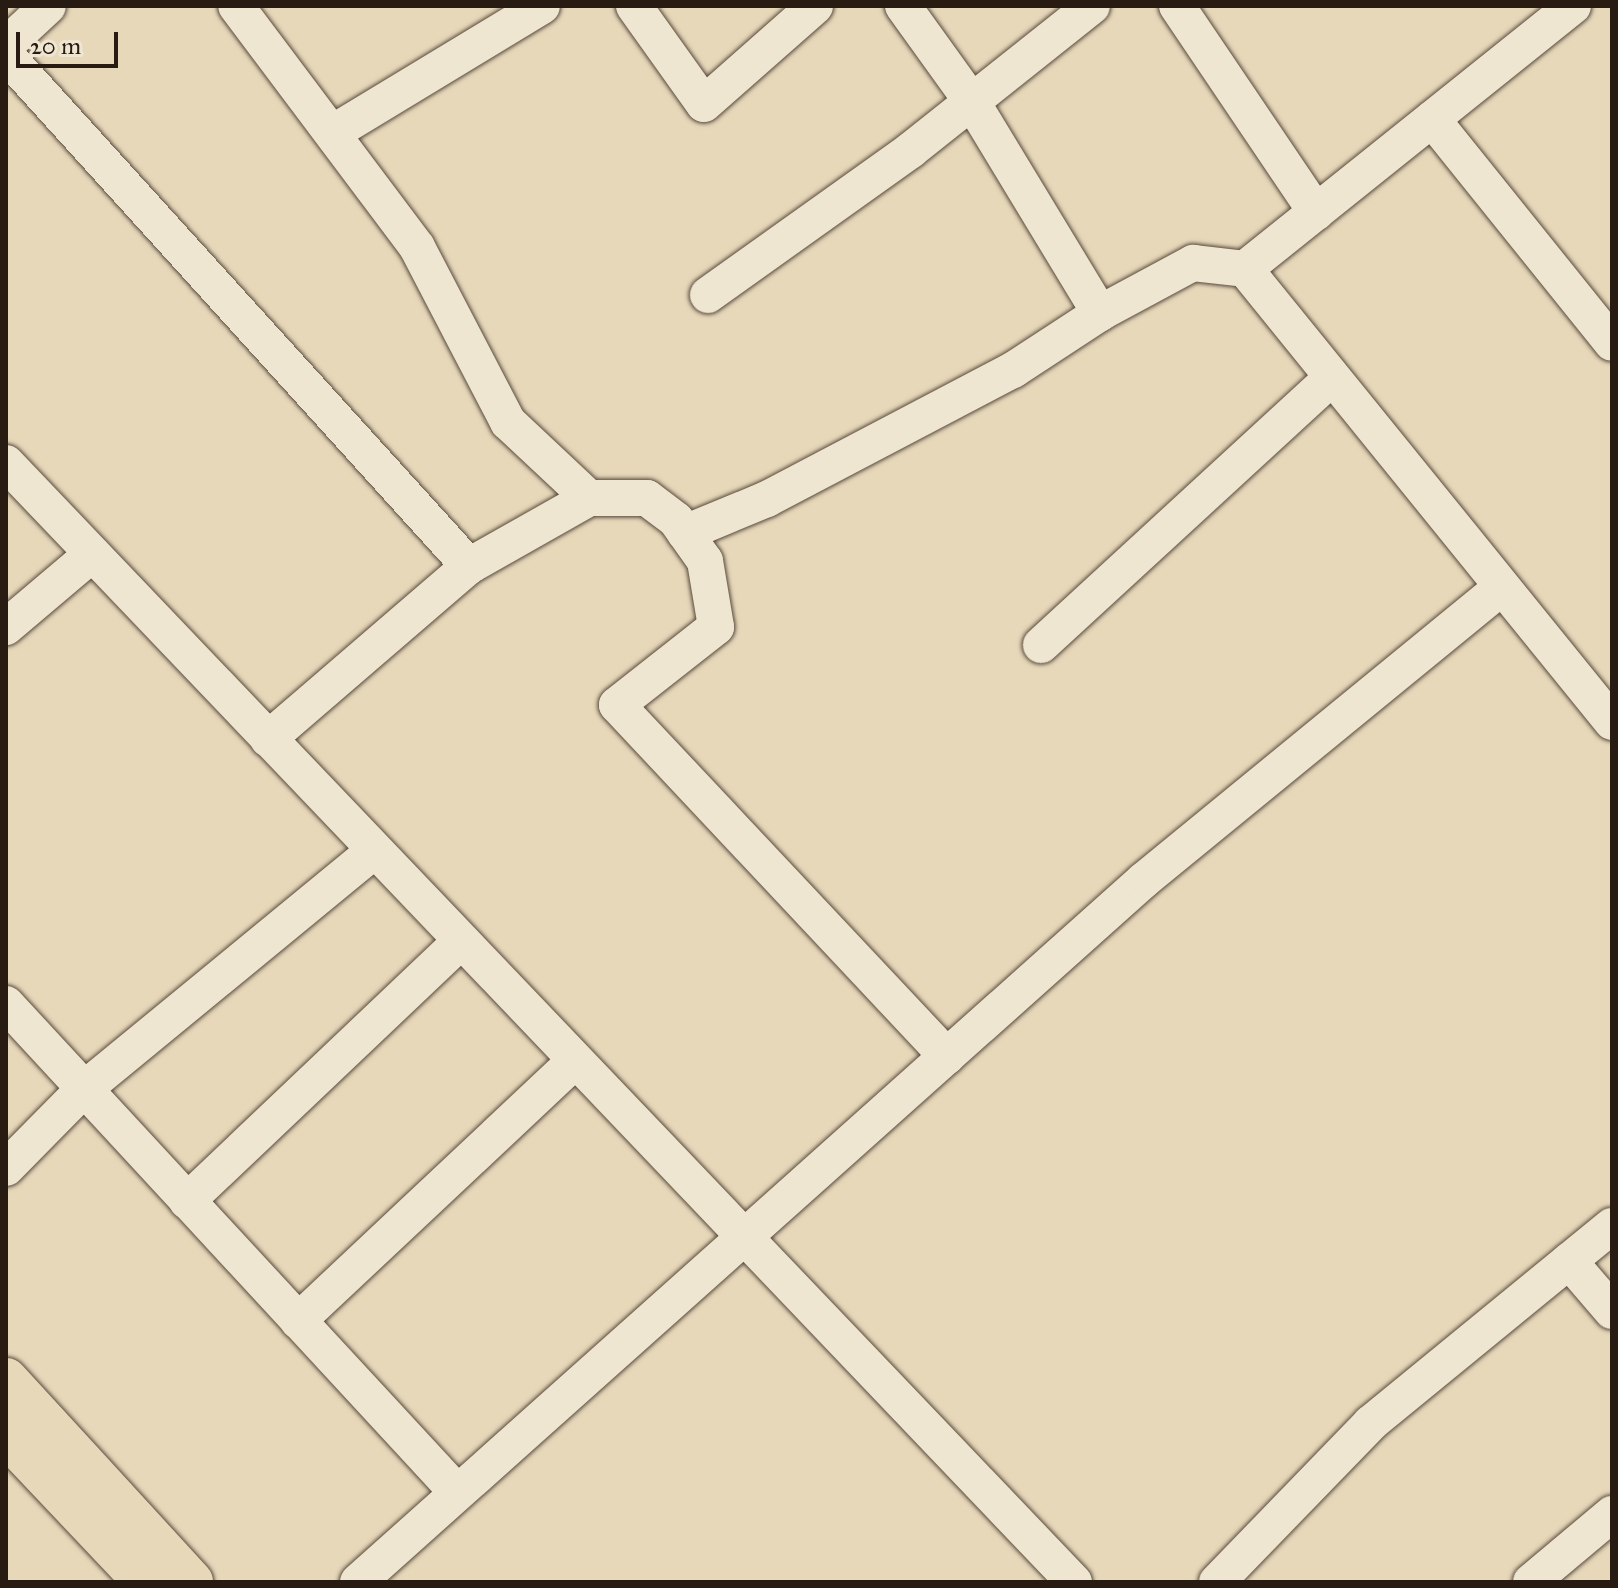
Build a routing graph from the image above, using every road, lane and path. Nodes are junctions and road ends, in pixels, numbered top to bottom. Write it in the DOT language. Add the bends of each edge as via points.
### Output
graph roads {
  1 [pos="48,6"];
  2 [pos="236,6"];
  3 [pos="542,6"];
  4 [pos="634,6"];
  5 [pos="815,6"];
  6 [pos="903,6"];
  7 [pos="1092,6"];
  8 [pos="1177,6"];
  9 [pos="1573,6"];
  10 [pos="6,45"];
  11 [pos="6,55"];
  12 [pos="972,102"];
  13 [pos="1432,119"];
  14 [pos="334,132"];
  15 [pos="1316,212"];
  16 [pos="1245,269"];
  17 [pos="708,295"];
  18 [pos="1100,313"];
  19 [pos="1612,343"];
  20 [pos="1331,378"];
  21 [pos="6,463"];
  22 [pos="589,498"];
  23 [pos="685,533"];
  24 [pos="92,554"];
  25 [pos="469,566"];
  26 [pos="1500,589"];
  27 [pos="6,627"];
  28 [pos="1041,645"];
  29 [pos="1612,722"];
  30 [pos="268,739"];
  31 [pos="374,851"];
  32 [pos="460,942"];
  33 [pos="6,1004"];
  34 [pos="947,1056"];
  35 [pos="574,1062"];
  36 [pos="83,1090"];
  37 [pos="6,1168"];
  38 [pos="187,1201"];
  39 [pos="1612,1226"];
  40 [pos="743,1240"];
  41 [pos="1569,1261"];
  42 [pos="1612,1311"];
  43 [pos="298,1321"];
  44 [pos="6,1380"];
  45 [pos="6,1434"];
  46 [pos="456,1491"];
  47 [pos="1612,1514"];
  48 [pos="1061,1578"];
  49 [pos="171,1579"];
  50 [pos="358,1582"];
  51 [pos="1217,1582"];
  52 [pos="1531,1582"];
  1 -- 10 [label="street"];
  2 -- 14 [label="street"];
  3 -- 14 [label="street"];
  4 -- 5 [label="street" via="704,104"];
  6 -- 12 [label="street"];
  7 -- 12 [label="street"];
  8 -- 15 [label="street"];
  9 -- 13 [label="street"];
  11 -- 25 [label="street"];
  12 -- 17 [label="street"];
  12 -- 18 [label="street"];
  13 -- 15 [label="street"];
  13 -- 19 [label="street"];
  14 -- 22 [label="street" via="417,247 508,422"];
  15 -- 16 [label="street"];
  16 -- 18 [label="street" via="1193,263"];
  16 -- 20 [label="street"];
  18 -- 23 [label="street" via="999,378 767,499"];
  20 -- 26 [label="street"];
  20 -- 28 [label="street"];
  21 -- 24 [label="street"];
  22 -- 23 [label="street" via="647,498"];
  22 -- 25 [label="street"];
  23 -- 34 [label="street" via="705,561 716,627 617,705"];
  24 -- 27 [label="street"];
  24 -- 30 [label="street"];
  25 -- 30 [label="street"];
  26 -- 29 [label="street"];
  26 -- 34 [label="street" via="1144,880"];
  30 -- 31 [label="street"];
  31 -- 32 [label="street"];
  31 -- 36 [label="street"];
  32 -- 35 [label="street"];
  32 -- 38 [label="street"];
  33 -- 36 [label="street"];
  34 -- 40 [label="street"];
  35 -- 40 [label="street"];
  35 -- 43 [label="street"];
  36 -- 37 [label="street"];
  36 -- 38 [label="street"];
  38 -- 43 [label="street"];
  39 -- 41 [label="street"];
  40 -- 46 [label="street"];
  40 -- 48 [label="street"];
  41 -- 42 [label="street"];
  41 -- 51 [label="street" via="1371,1423"];
  43 -- 46 [label="street"];
  44 -- 49 [label="main road"];
  45 -- 49 [label="main road"];
  46 -- 50 [label="street"];
  47 -- 52 [label="street"];
}
